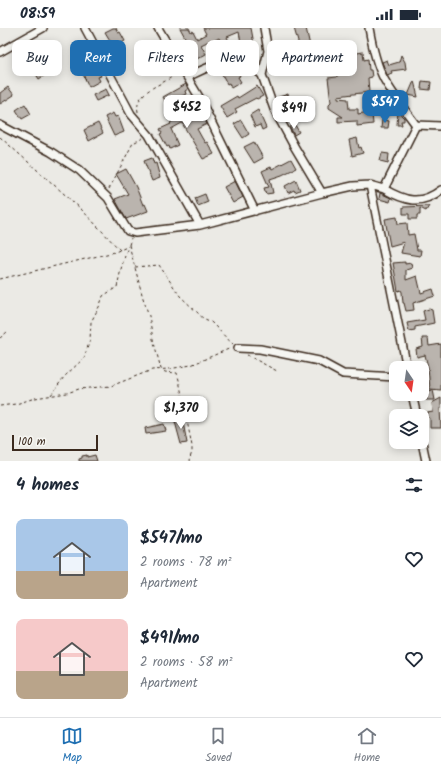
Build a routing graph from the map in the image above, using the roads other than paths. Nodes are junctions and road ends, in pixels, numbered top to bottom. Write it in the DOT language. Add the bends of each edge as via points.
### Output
graph roads {
  1 [pos="43,28"];
  2 [pos="85,28"];
  3 [pos="158,28"];
  4 [pos="264,28"];
  5 [pos="368,28"];
  6 [pos="0,52"];
  7 [pos="262,75"];
  8 [pos="187,77"];
  9 [pos="0,125"];
  10 [pos="416,125"];
  11 [pos="441,126"];
  12 [pos="370,185"];
  13 [pos="384,189"];
  14 [pos="441,190"];
  15 [pos="322,193"];
  16 [pos="255,211"];
  17 [pos="200,225"];
  18 [pos="238,348"];
  19 [pos="406,361"];
  20 [pos="389,376"];
  21 [pos="423,449"];
  22 [pos="426,461"];
  1 -- 6 [label="street"];
  2 -- 17 [label="street" via="132,114 149,136"];
  3 -- 8 [label="street"];
  4 -- 7 [label="street" via="268,51"];
  5 -- 10 [label="street" via="383,78"];
  7 -- 8 [label="street" via="250,65 229,62"];
  7 -- 15 [label="street" via="274,109"];
  8 -- 16 [label="street"];
  9 -- 17 [label="street" via="79,170 108,198 128,231 132,233"];
  10 -- 11 [label="street"];
  10 -- 13 [label="street"];
  12 -- 13 [label="street"];
  12 -- 15 [label="street"];
  12 -- 19 [label="street"];
  13 -- 14 [label="street" via="411,201"];
  15 -- 16 [label="street"];
  16 -- 17 [label="street"];
  18 -- 20 [label="street" via="260,349 319,362 343,374"];
  21 -- 22 [label="street"];
}
